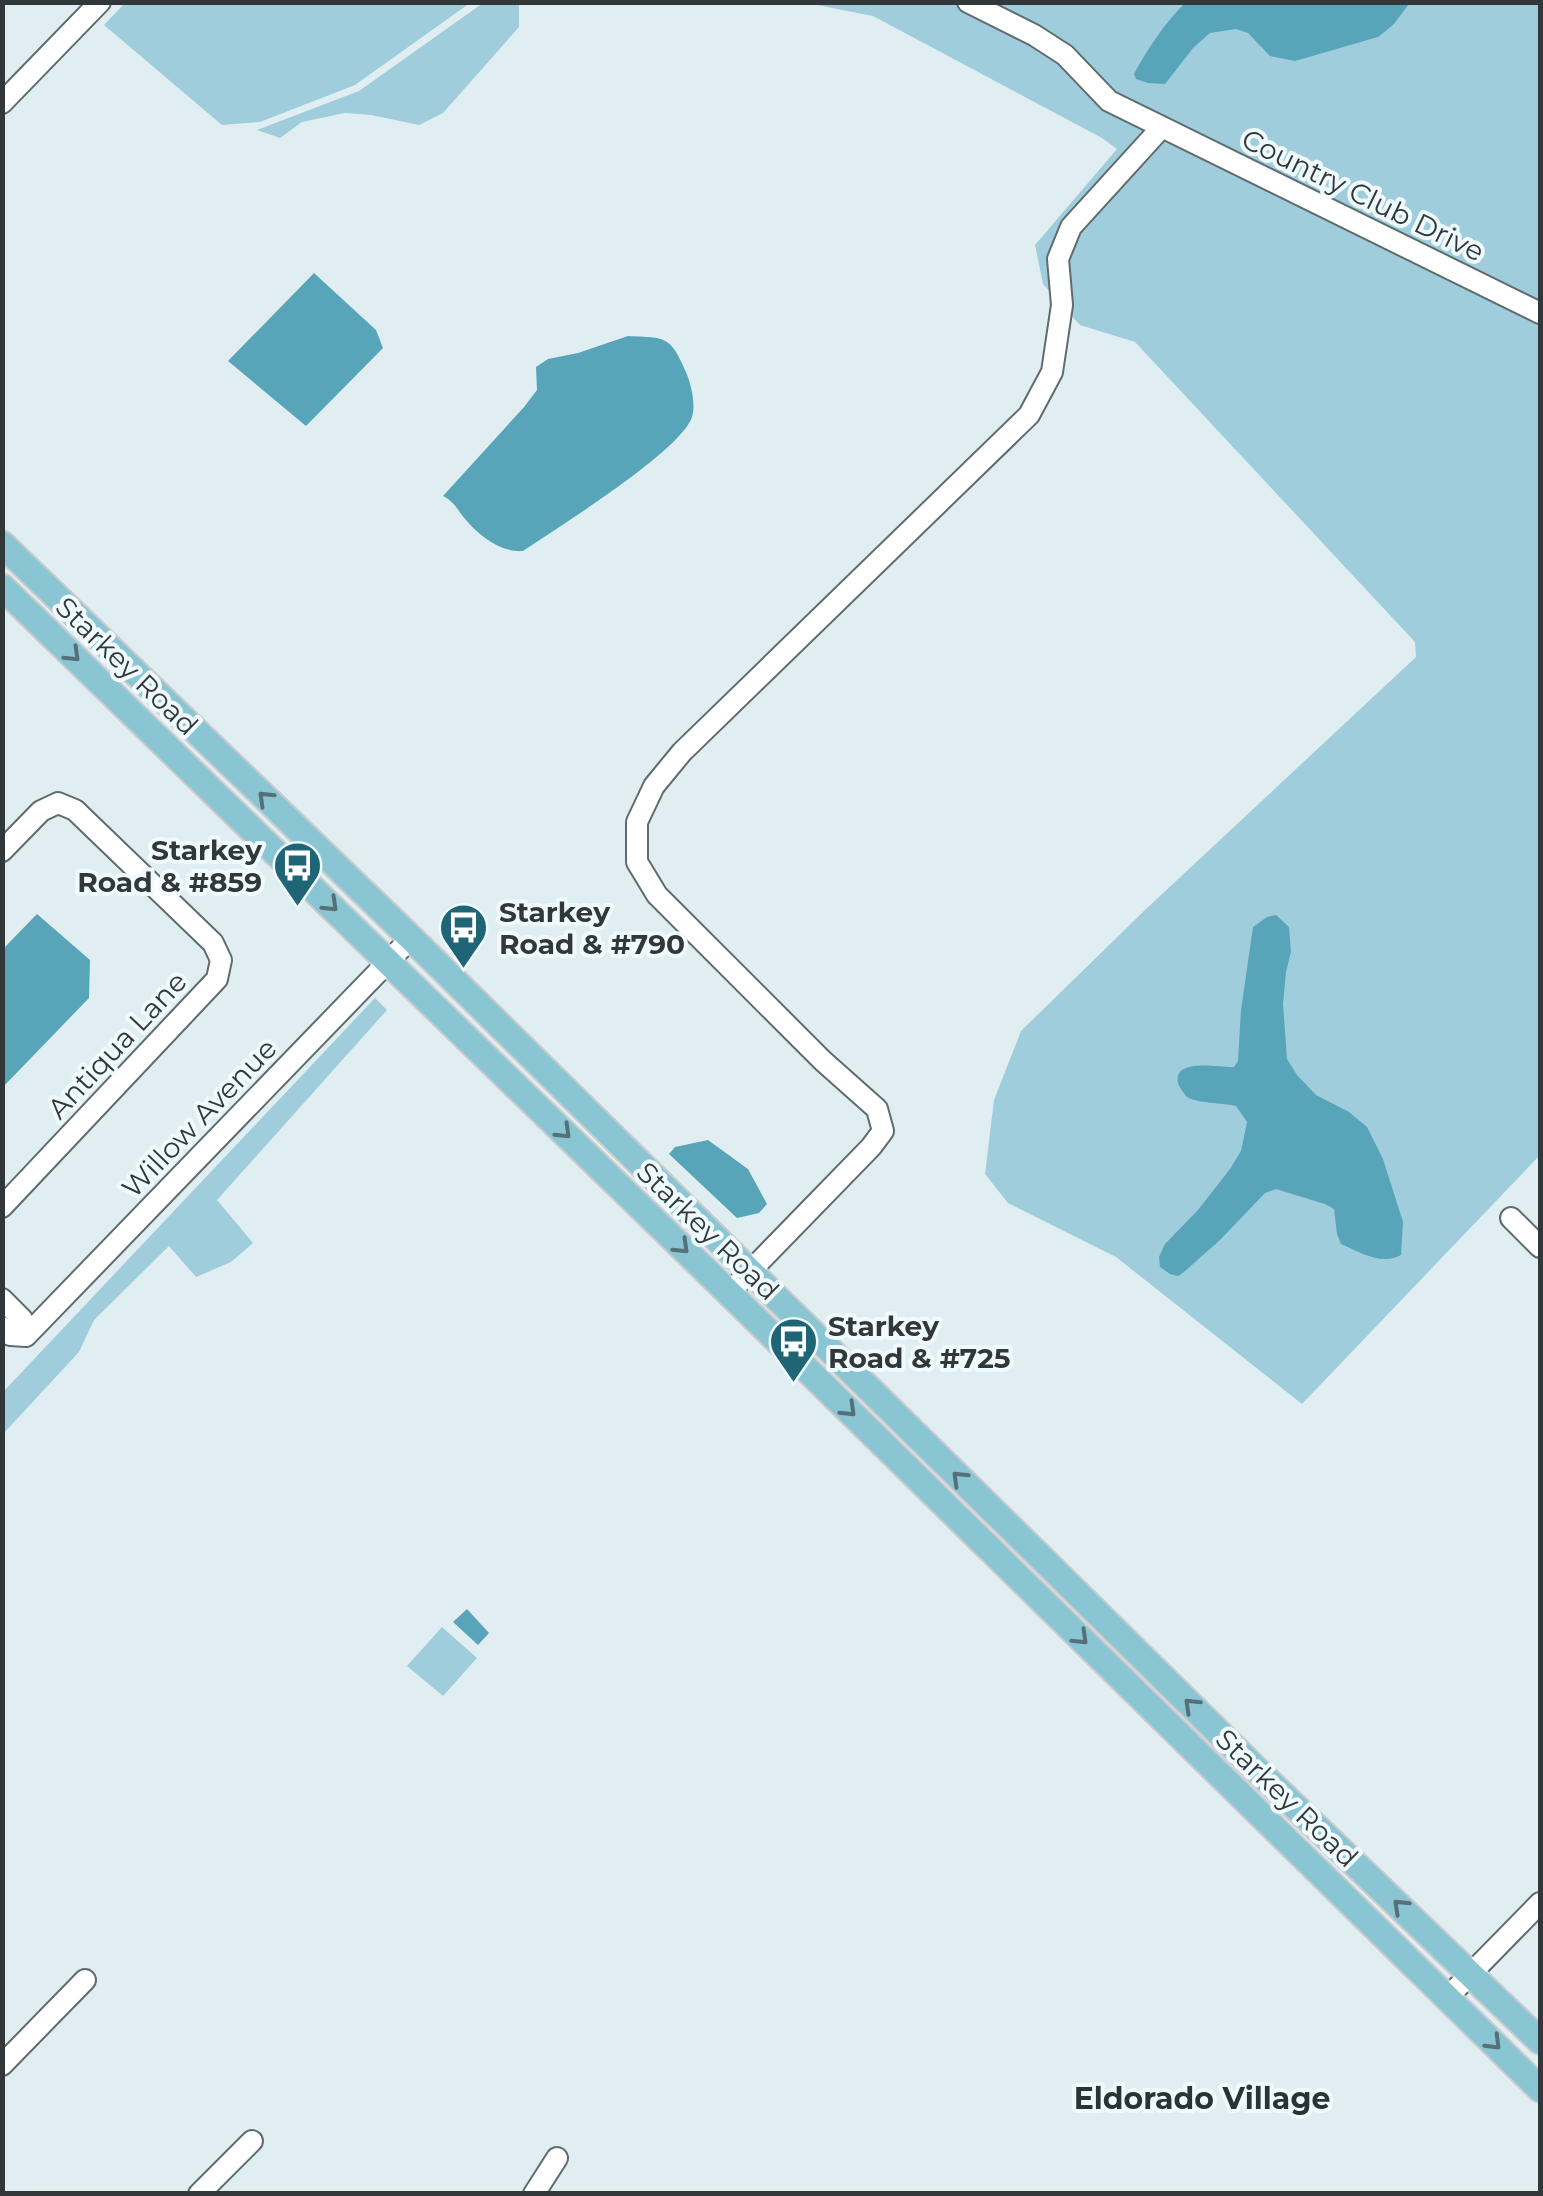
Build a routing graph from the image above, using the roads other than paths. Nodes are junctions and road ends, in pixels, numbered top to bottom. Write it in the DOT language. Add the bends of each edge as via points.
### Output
graph roads {
  1 [pos="100,2"];
  2 [pos="968,2"];
  3 [pos="2,103"];
  4 [pos="1162,127"];
  5 [pos="1540,313"];
  6 [pos="2,544"];
  7 [pos="2,587"];
  8 [pos="2,851"];
  9 [pos="411,938"];
  10 [pos="390,962"];
  11 [pos="2,1207"];
  12 [pos="1511,1218"];
  13 [pos="1540,1247"];
  14 [pos="748,1271"];
  15 [pos="730,1293"];
  16 [pos="2,1299"];
  17 [pos="2,1328"];
  18 [pos="26,1336"];
  19 [pos="1540,1902"];
  20 [pos="1470,1974"];
  21 [pos="86,1980"];
  22 [pos="1448,1998"];
  23 [pos="1540,2041"];
  24 [pos="2,2065"];
  25 [pos="1540,2089"];
  26 [pos="252,2141"];
  27 [pos="558,2158"];
  28 [pos="200,2194"];
  29 [pos="534,2194"];
  1 -- 3 [label="street"];
  2 -- 4 [label="street, Country Club Drive" via="1034,35 1108,101"];
  4 -- 5 [label="street, Country Club Drive"];
  4 -- 14 [label="street" via="1071,227 1058,259 1062,305 1052,372 1028,415 682,752 654,786 638,822 637,862 657,895 877,1109 883,1131"];
  9 -- 6 [label="main road, Starkey Road, one-way"];
  7 -- 10 [label="main road, Starkey Road, one-way"];
  8 -- 11 [label="street, Antiqua Lane" via="41,811 58,803 76,810 212,943 221,960 218,980"];
  9 -- 10 [label="street, Willow Avenue"];
  9 -- 14 [label="main road, Starkey Road"];
  10 -- 15 [label="main road, Starkey Road, one-way"];
  10 -- 18 [label="street, Willow Avenue"];
  12 -- 13 [label="street"];
  14 -- 15 [label="street"];
  20 -- 14 [label="main road, Starkey Road, one-way"];
  15 -- 22 [label="main road, Starkey Road, one-way"];
  16 -- 18 [label="street" via="22,1319"];
  17 -- 18 [label="street"];
  19 -- 20 [label="street"];
  20 -- 22 [label="street"];
  20 -- 23 [label="main road, Starkey Road"];
  21 -- 24 [label="street"];
  22 -- 25 [label="main road, Starkey Road, one-way"];
  26 -- 28 [label="street"];
  27 -- 29 [label="street"];
}
